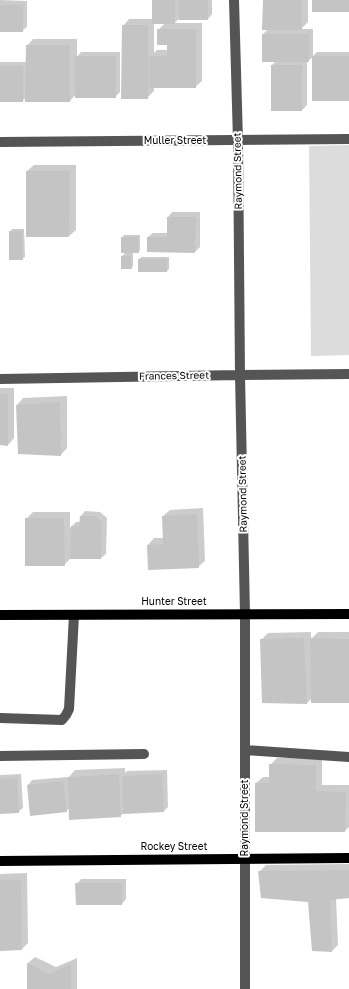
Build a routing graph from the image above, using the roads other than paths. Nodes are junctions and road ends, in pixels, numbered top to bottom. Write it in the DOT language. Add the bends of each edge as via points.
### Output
graph roads {
  1 [pos="234,0"];
  2 [pos="349,140"];
  3 [pos="238,141"];
  4 [pos="0,142"];
  5 [pos="349,374"];
  6 [pos="240,375"];
  7 [pos="0,379"];
  8 [pos="245,614"];
  9 [pos="349,614"];
  10 [pos="0,615"];
  11 [pos="74,615"];
  12 [pos="0,718"];
  13 [pos="245,750"];
  14 [pos="144,754"];
  15 [pos="0,756"];
  16 [pos="349,757"];
  17 [pos="349,858"];
  18 [pos="245,859"];
  19 [pos="0,861"];
  20 [pos="244,989"];
  1 -- 3 [label="street, Raymond Street"];
  2 -- 3 [label="street, Muller Street"];
  3 -- 4 [label="street, Muller Street"];
  3 -- 6 [label="street, Raymond Street"];
  5 -- 6 [label="street, Frances Street"];
  6 -- 7 [label="street, Frances Street"];
  6 -- 8 [label="street, Raymond Street"];
  8 -- 9 [label="main road, Hunter Street"];
  8 -- 11 [label="main road, Hunter Street"];
  8 -- 13 [label="street, Raymond Street"];
  10 -- 11 [label="main road, Hunter Street"];
  11 -- 12 [label="street" via="69,708 66,715 62,720"];
  13 -- 16 [label="street"];
  13 -- 18 [label="street, Raymond Street"];
  14 -- 15 [label="street"];
  17 -- 18 [label="main road, Rockey Street"];
  18 -- 19 [label="main road, Rockey Street"];
  18 -- 20 [label="street, Raymond Street"];
}
